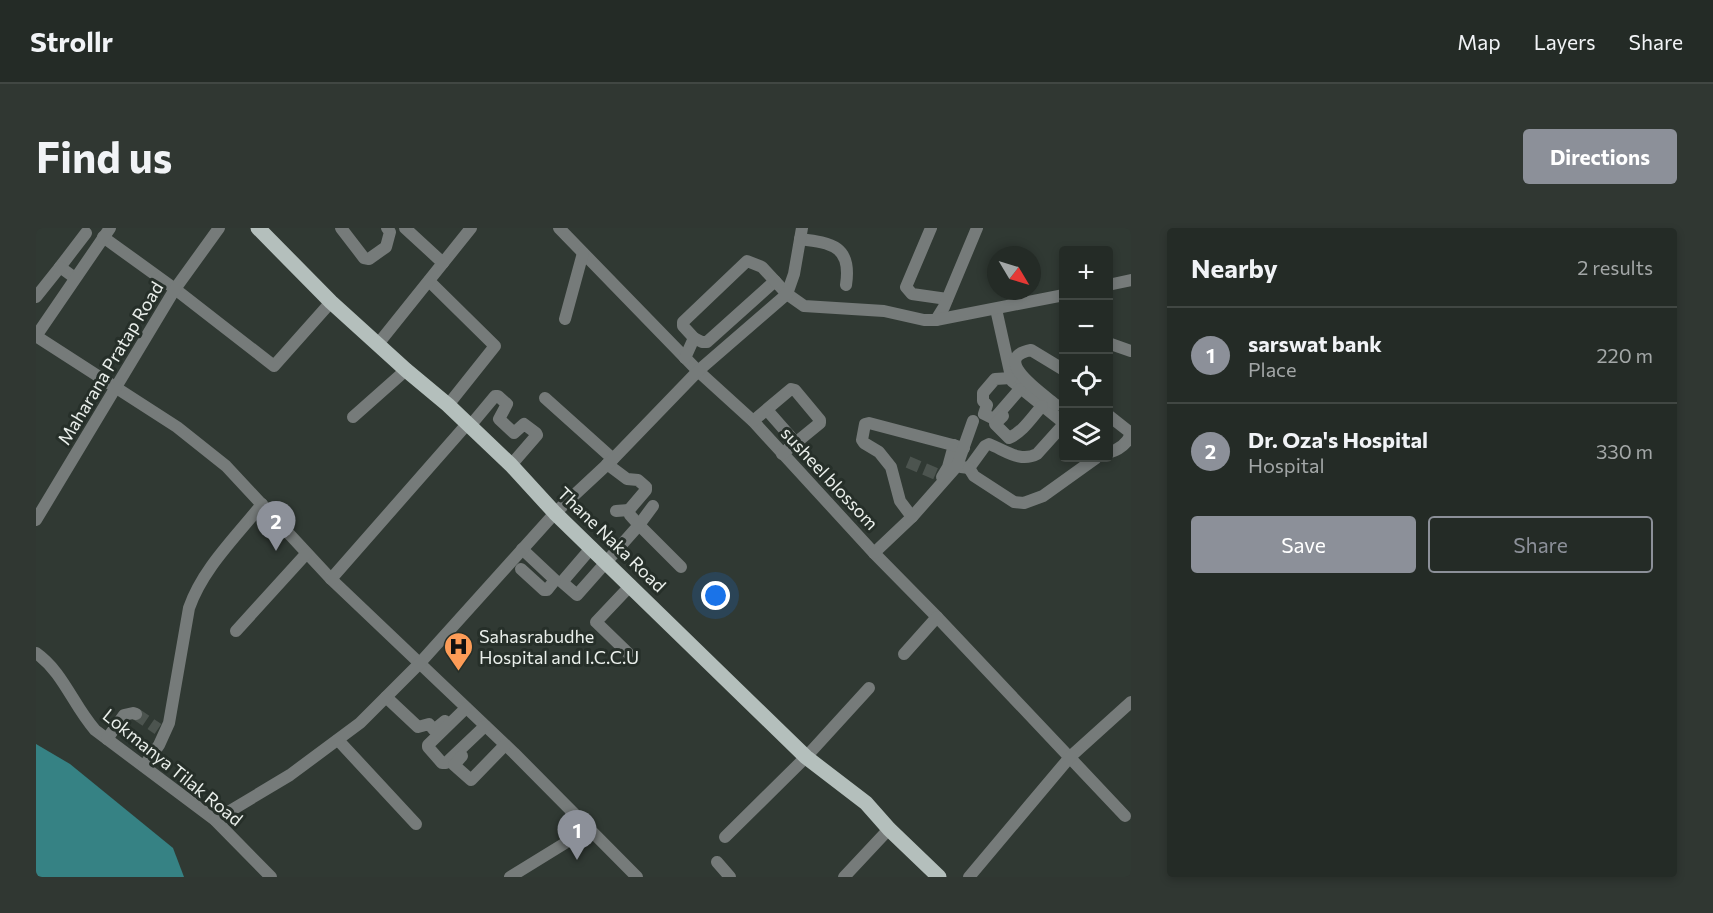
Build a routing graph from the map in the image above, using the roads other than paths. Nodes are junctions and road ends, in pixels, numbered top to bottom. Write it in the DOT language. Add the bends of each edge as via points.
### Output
graph roads {
  1 [pos="219,228"];
  2 [pos="258,228"];
  3 [pos="341,228"];
  4 [pos="387,228"];
  5 [pos="405,228"];
  6 [pos="471,228"];
  7 [pos="559,228"];
  8 [pos="931,228"];
  9 [pos="977,228"];
  10 [pos="86,233"];
  11 [pos="107,233"];
  12 [pos="801,233"];
  13 [pos="583,253"];
  14 [pos="443,263"];
  15 [pos="60,267"];
  16 [pos="75,278"];
  17 [pos="429,280"];
  18 [pos="1131,280"];
  19 [pos="775,281"];
  20 [pos="1113,284"];
  21 [pos="846,285"];
  22 [pos="175,289"];
  23 [pos="787,294"];
  24 [pos="1059,296"];
  25 [pos="36,297"];
  26 [pos="947,299"];
  27 [pos="331,302"];
  28 [pos="996,309"];
  29 [pos="565,319"];
  30 [pos="936,320"];
  31 [pos="36,336"];
  32 [pos="694,338"];
  33 [pos="378,344"];
  34 [pos="1113,345"];
  35 [pos="1131,351"];
  36 [pos="685,358"];
  37 [pos="1059,367"];
  38 [pos="406,370"];
  39 [pos="698,371"];
  40 [pos="1011,378"];
  41 [pos="115,388"];
  42 [pos="1021,390"];
  43 [pos="545,399"];
  44 [pos="448,405"];
  45 [pos="767,410"];
  46 [pos="1052,413"];
  47 [pos="354,417"];
  48 [pos="1113,419"];
  49 [pos="753,421"];
  50 [pos="973,421"];
  51 [pos="469,425"];
  52 [pos="1131,434"];
  53 [pos="796,443"];
  54 [pos="1011,445"];
  55 [pos="959,446"];
  56 [pos="1113,451"];
  57 [pos="782,454"];
  58 [pos="610,461"];
  59 [pos="1090,462"];
  60 [pos="511,465"];
  61 [pos="963,467"];
  62 [pos="262,504"];
  63 [pos="653,506"];
  64 [pos="629,510"];
  65 [pos="616,512"];
  66 [pos="555,513"];
  67 [pos="909,513"];
  68 [pos="36,520"];
  69 [pos="639,525"];
  70 [pos="592,547"];
  71 [pos="522,549"];
  72 [pos="874,553"];
  73 [pos="306,554"];
  74 [pos="607,562"];
  75 [pos="681,567"];
  76 [pos="520,569"];
  77 [pos="331,579"];
  78 [pos="631,585"];
  79 [pos="937,617"];
  80 [pos="236,631"];
  81 [pos="36,653"];
  82 [pos="628,653"];
  83 [pos="904,654"];
  84 [pos="418,664"];
  85 [pos="869,688"];
  86 [pos="386,697"];
  87 [pos="1131,702"];
  88 [pos="463,706"];
  89 [pos="136,714"];
  90 [pos="487,728"];
  91 [pos="107,739"];
  92 [pos="338,740"];
  93 [pos="505,745"];
  94 [pos="806,757"];
  95 [pos="1070,757"];
  96 [pos="144,766"];
  97 [pos="1125,816"];
  98 [pos="215,820"];
  99 [pos="417,824"];
  100 [pos="588,829"];
  101 [pos="889,829"];
  102 [pos="725,837"];
  103 [pos="717,862"];
  104 [pos="271,877"];
  105 [pos="510,877"];
  106 [pos="637,877"];
  107 [pos="730,877"];
  108 [pos="844,877"];
  109 [pos="939,877"];
  110 [pos="969,877"];
  1 -- 22 [label="street, Maharana Pratap Road"];
  2 -- 27 [label="main road, Thane Naka Road"];
  3 -- 4 [label="street" via="364,258 369,259 386,247 390,232"];
  5 -- 14 [label="street"];
  6 -- 14 [label="street"];
  7 -- 13 [label="street, susheel blossom"];
  8 -- 26 [label="street" via="906,287 912,294"];
  9 -- 26 [label="street"];
  10 -- 15 [label="street"];
  11 -- 16 [label="street"];
  11 -- 22 [label="street"];
  12 -- 21 [label="street" via="837,247 847,268"];
  12 -- 23 [label="street"];
  13 -- 29 [label="street"];
  13 -- 36 [label="street, susheel blossom"];
  14 -- 17 [label="street"];
  15 -- 16 [label="street"];
  15 -- 25 [label="street"];
  16 -- 31 [label="street"];
  17 -- 33 [label="street"];
  17 -- 44 [label="street" via="495,346"];
  18 -- 20 [label="street"];
  19 -- 23 [label="street"];
  19 -- 32 [label="street" via="707,342"];
  19 -- 32 [label="street" via="762,267 747,261 683,322"];
  22 -- 27 [label="street" via="274,366"];
  22 -- 41 [label="street, Maharana Pratap Road"];
  23 -- 30 [label="street" via="814,308 884,311"];
  23 -- 39 [label="street"];
  24 -- 28 [label="street"];
  26 -- 30 [label="street"];
  27 -- 33 [label="main road, Thane Naka Road"];
  28 -- 30 [label="street"];
  28 -- 40 [label="street"];
  31 -- 41 [label="street"];
  32 -- 36 [label="street"];
  33 -- 38 [label="main road, Thane Naka Road"];
  34 -- 35 [label="street"];
  36 -- 39 [label="street, susheel blossom"];
  37 -- 46 [label="street" via="1031,350 1014,360 1019,373"];
  38 -- 44 [label="main road, Thane Naka Road"];
  38 -- 47 [label="street"];
  39 -- 49 [label="street, susheel blossom"];
  39 -- 58 [label="street"];
  40 -- 42 [label="street"];
  40 -- 42 [label="street" via="995,380 983,393 982,401 987,405 984,414 994,419"];
  41 -- 62 [label="street" via="191,437"];
  41 -- 68 [label="street, Maharana Pratap Road"];
  42 -- 46 [label="street"];
  42 -- 46 [label="street" via="995,424 1010,438"];
  43 -- 58 [label="street"];
  44 -- 51 [label="main road, Thane Naka Road"];
  45 -- 49 [label="street"];
  45 -- 53 [label="street"];
  45 -- 53 [label="street" via="791,389 795,390 820,420"];
  46 -- 54 [label="street"];
  46 -- 61 [label="street" via="1028,457 1021,458 989,444"];
  48 -- 52 [label="street"];
  49 -- 57 [label="street, susheel blossom"];
  50 -- 55 [label="street"];
  51 -- 60 [label="main road, Thane Naka Road"];
  51 -- 60 [label="street" via="495,396 507,404 499,419 514,433 524,424 537,435"];
  51 -- 77 [label="street"];
  52 -- 56 [label="street"];
  53 -- 57 [label="street"];
  55 -- 61 [label="street"];
  55 -- 67 [label="street" via="948,467"];
  55 -- 67 [label="street" via="866,424 862,440 891,467 900,501"];
  57 -- 72 [label="street, susheel blossom"];
  58 -- 64 [label="street" via="627,479 638,480 646,487"];
  58 -- 66 [label="street"];
  59 -- 61 [label="street" via="1043,496 1024,502 1014,502"];
  60 -- 66 [label="main road, Thane Naka Road"];
  61 -- 67 [label="street"];
  62 -- 73 [label="street"];
  62 -- 96 [label="street" via="204,575 193,596 171,712 159,745"];
  63 -- 69 [label="street"];
  64 -- 65 [label="street"];
  64 -- 69 [label="street"];
  66 -- 70 [label="main road, Thane Naka Road"];
  66 -- 71 [label="street"];
  67 -- 72 [label="street"];
  69 -- 74 [label="street"];
  69 -- 75 [label="street"];
  70 -- 74 [label="main road, Thane Naka Road"];
  70 -- 74 [label="street" via="562,584 579,595"];
  71 -- 76 [label="street" via="555,580 544,590"];
  71 -- 84 [label="street"];
  72 -- 79 [label="street, susheel blossom"];
  73 -- 77 [label="street"];
  73 -- 80 [label="street"];
  74 -- 78 [label="main road, Thane Naka Road"];
  77 -- 84 [label="street"];
  78 -- 82 [label="street" via="596,622"];
  78 -- 94 [label="main road, Thane Naka Road"];
  79 -- 83 [label="street"];
  79 -- 95 [label="street, susheel blossom"];
  81 -- 91 [label="street, Lokmanya Tilak Road" via="53,666 82,716"];
  84 -- 86 [label="street"];
  84 -- 88 [label="street"];
  85 -- 94 [label="street"];
  86 -- 88 [label="street" via="418,727 429,724 435,730"];
  86 -- 92 [label="street"];
  87 -- 95 [label="street"];
  88 -- 90 [label="street"];
  88 -- 90 [label="street" via="428,747 442,763 446,764"];
  89 -- 91 [label="street" via="124,715"];
  90 -- 93 [label="street"];
  90 -- 93 [label="street" via="454,765 468,779"];
  91 -- 96 [label="street, Lokmanya Tilak Road"];
  92 -- 98 [label="street" via="290,775"];
  92 -- 99 [label="street"];
  93 -- 100 [label="street"];
  94 -- 101 [label="main road, Thane Naka Road" via="866,803"];
  94 -- 102 [label="street"];
  95 -- 97 [label="street, susheel blossom"];
  95 -- 110 [label="street"];
  96 -- 98 [label="street, Lokmanya Tilak Road"];
  98 -- 104 [label="street, Lokmanya Tilak Road"];
  100 -- 105 [label="street"];
  100 -- 106 [label="street"];
  101 -- 108 [label="street"];
  101 -- 109 [label="main road, Thane Naka Road"];
  103 -- 107 [label="street"];
}
